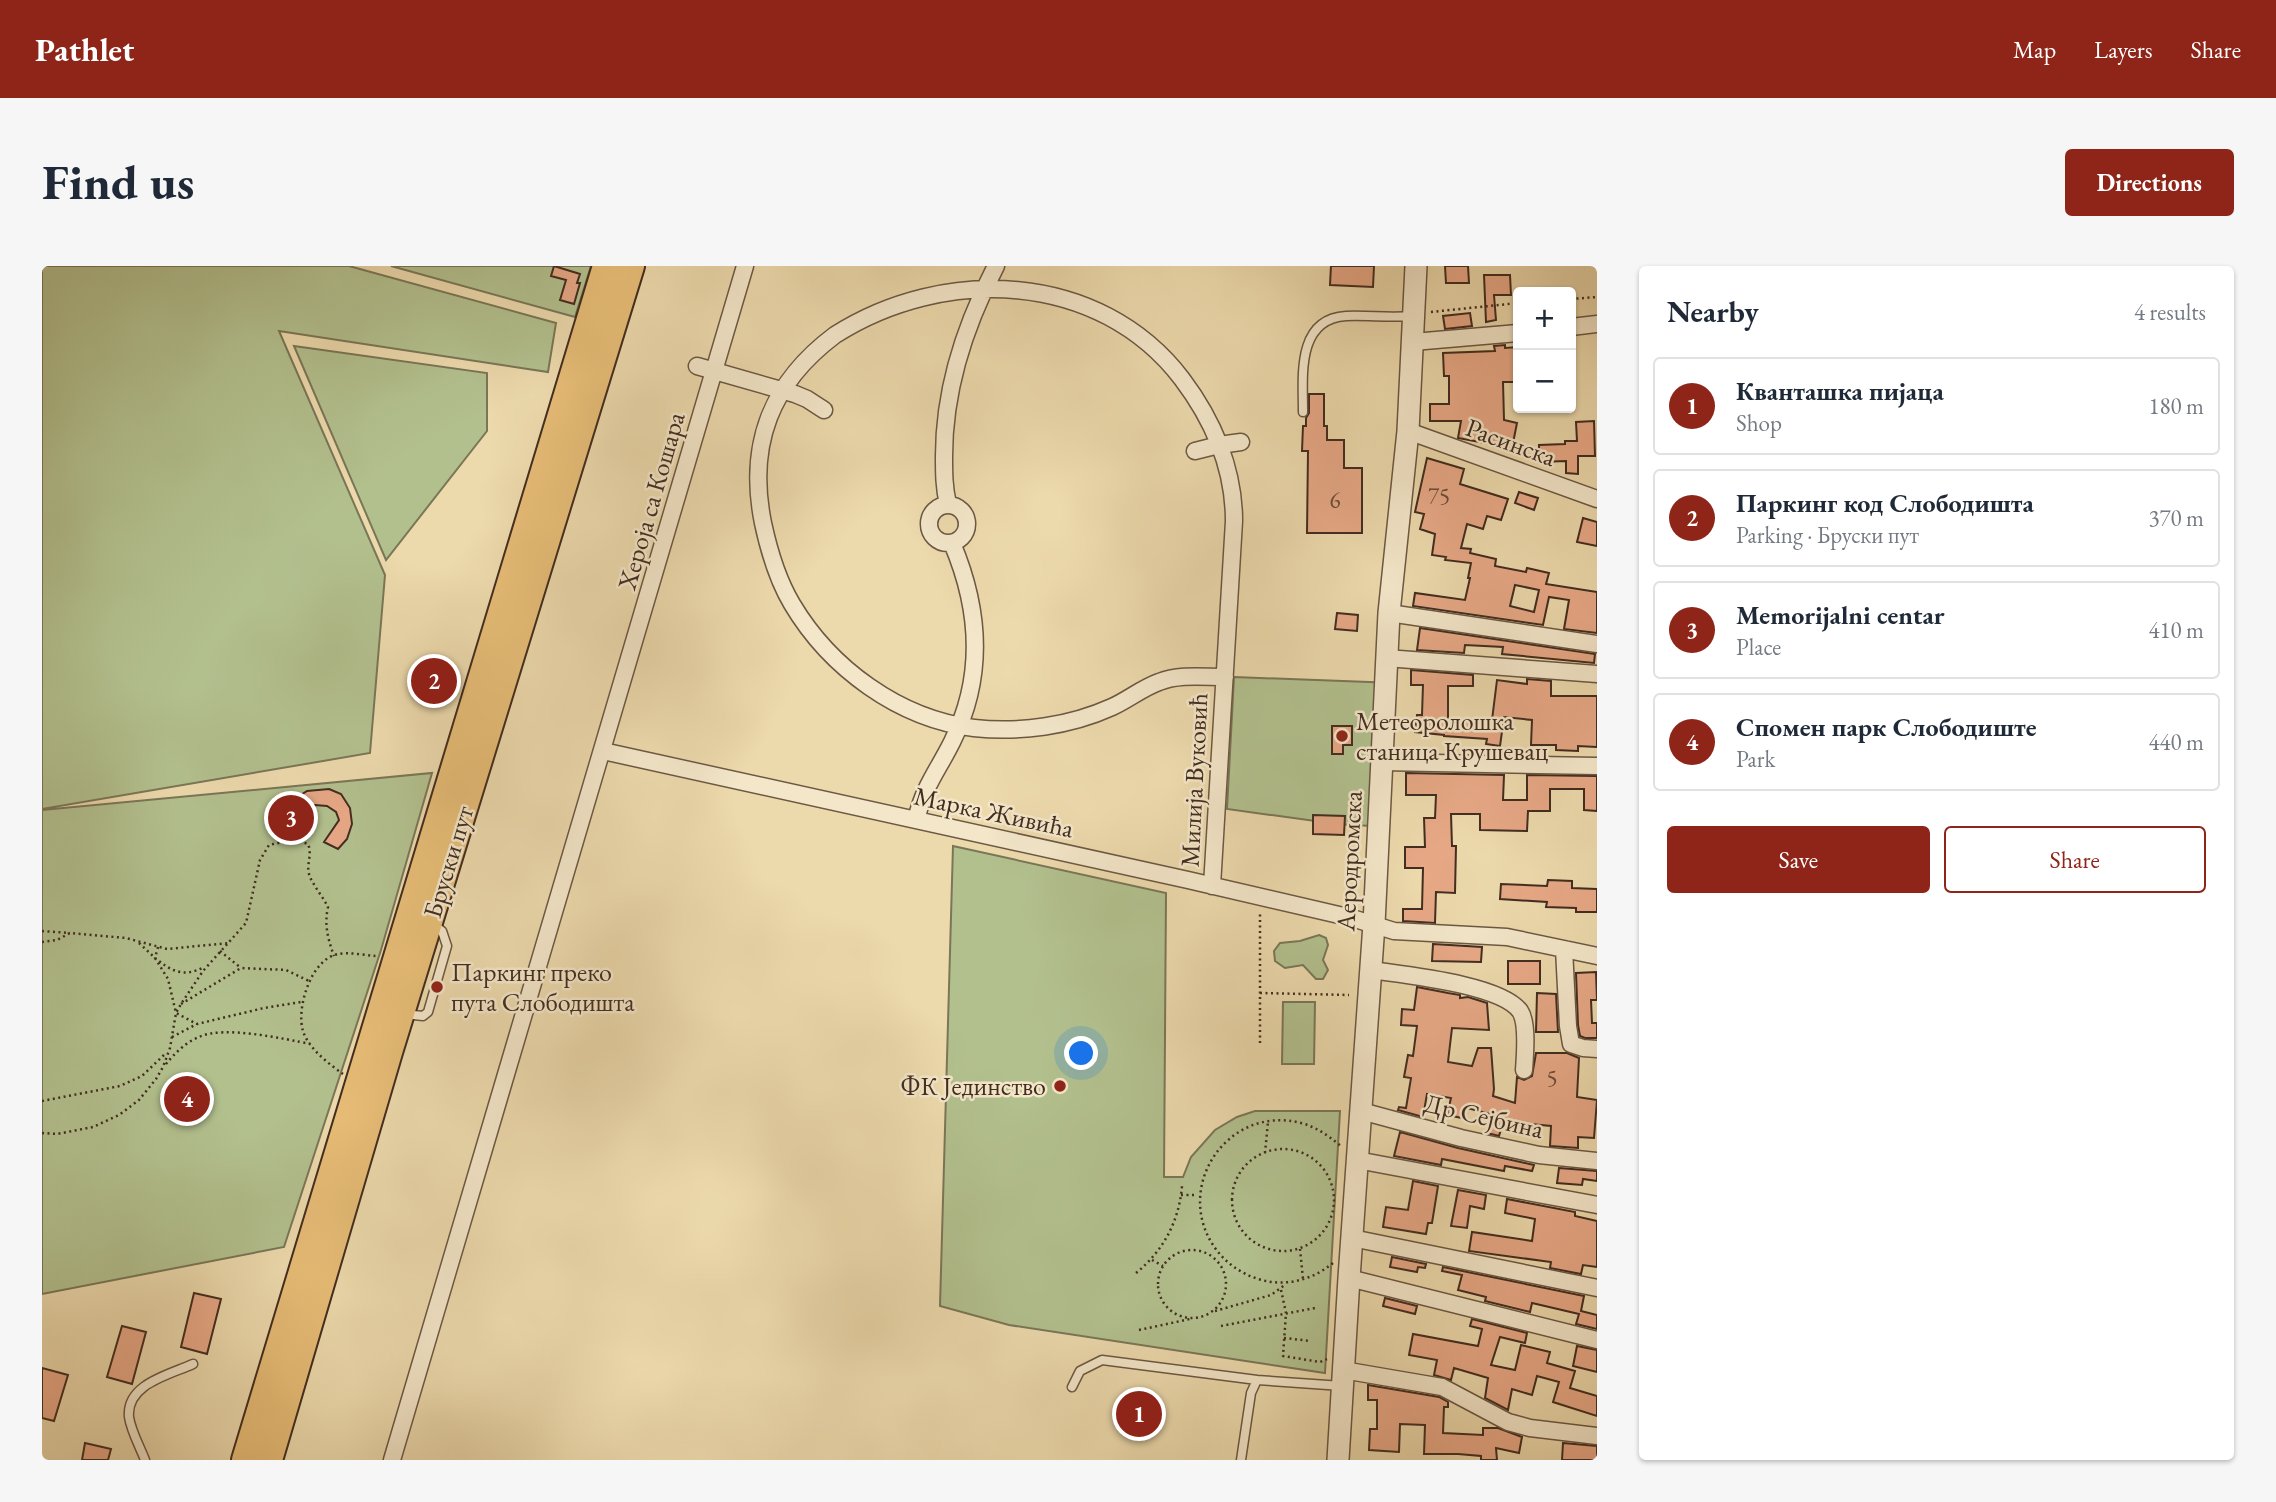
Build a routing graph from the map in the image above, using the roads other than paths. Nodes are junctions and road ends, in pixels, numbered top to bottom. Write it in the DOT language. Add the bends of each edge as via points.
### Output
graph roads {
  1 [pos="606,266"];
  2 [pos="631,266"];
  3 [pos="746,266"];
  4 [pos="996,266"];
  5 [pos="1416,266"];
  6 [pos="987,284"];
  7 [pos="1414,315"];
  8 [pos="1597,324"];
  9 [pos="1576,326"];
  10 [pos="1513,333"];
  11 [pos="1413,342"];
  12 [pos="697,366"];
  13 [pos="714,372"];
  14 [pos="780,391"];
  15 [pos="824,410"];
  16 [pos="1303,412"];
  17 [pos="1408,431"];
  18 [pos="1241,442"];
  19 [pos="1219,444"];
  20 [pos="1195,451"];
  21 [pos="1597,499"];
  22 [pos="948,504"];
  23 [pos="952,543"];
  24 [pos="1389,613"];
  25 [pos="1597,644"];
  26 [pos="1386,657"];
  27 [pos="1597,674"];
  28 [pos="1225,677"];
  29 [pos="959,725"];
  30 [pos="603,751"];
  31 [pos="1382,762"];
  32 [pos="1597,766"];
  33 [pos="916,820"];
  34 [pos="1213,886"];
  35 [pos="1374,924"];
  36 [pos="1564,949"];
  37 [pos="1597,956"];
  38 [pos="1371,970"];
  39 [pos="391,1011"];
  40 [pos="1597,1049"];
  41 [pos="1524,1070"];
  42 [pos="1361,1111"];
  43 [pos="1350,1154"];
  44 [pos="1597,1161"];
  45 [pos="1597,1205"];
  46 [pos="1352,1238"];
  47 [pos="1343,1269"];
  48 [pos="1597,1288"];
  49 [pos="1597,1340"];
  50 [pos="193,1364"];
  51 [pos="1339,1371"];
  52 [pos="1257,1380"];
  53 [pos="1072,1387"];
  54 [pos="1597,1436"];
  55 [pos="145,1460"];
  56 [pos="245,1460"];
  57 [pos="269,1460"];
  58 [pos="392,1460"];
  59 [pos="1241,1460"];
  60 [pos="1338,1460"];
  1 -- 39 [label="main road, Бруски пут"];
  2 -- 39 [label="main road, Бруски пут" via="429,922"];
  3 -- 13 [label="street, Хероја са Кошара"];
  4 -- 6 [label="street"];
  5 -- 7 [label="street, Аеродромска"];
  6 -- 14 [label="street, Милија Вуковић" via="918,293 879,308 819,347"];
  6 -- 19 [label="street, Милија Вуковић" via="1049,291 1074,299 1143,338 1194,394"];
  6 -- 22 [label="street" via="954,370 944,439"];
  7 -- 11 [label="street, Аеродромска"];
  7 -- 16 [label="lane" via="1346,316 1322,326 1310,339 1303,358"];
  8 -- 9 [label="street"];
  10 -- 11 [label="street"];
  11 -- 17 [label="street, Аеродромска"];
  12 -- 13 [label="street"];
  13 -- 14 [label="street"];
  13 -- 30 [label="street, Хероја са Кошара"];
  14 -- 15 [label="street"];
  14 -- 29 [label="street, Милија Вуковић" via="761,444 758,482 767,542 783,589 805,625 839,665 896,703"];
  17 -- 21 [label="street, Расинска"];
  17 -- 24 [label="street, Аеродромска"];
  18 -- 19 [label="street"];
  19 -- 20 [label="street"];
  19 -- 28 [label="street, Милија Вуковић" via="1234,501"];
  22 -- 23 [label="street" via="960,508 967,519 963,536"];
  22 -- 23 [label="street" via="931,513 928,526 934,538"];
  23 -- 29 [label="street" via="975,621 973,673"];
  24 -- 25 [label="street"];
  24 -- 26 [label="street, Аеродромска"];
  26 -- 27 [label="street"];
  26 -- 31 [label="street, Аеродромска"];
  28 -- 29 [label="street, Милија Вуковић" via="1158,682 1081,719 1046,726"];
  28 -- 34 [label="street, Милија Вуковић"];
  29 -- 33 [label="street" via="925,789"];
  30 -- 33 [label="street, Марка Живића"];
  30 -- 58 [label="street, Хероја са Кошара"];
  31 -- 32 [label="street"];
  31 -- 35 [label="street, Аеродромска"];
  33 -- 34 [label="street, Марка Живића"];
  34 -- 35 [label="street, Марка Живића"];
  35 -- 36 [label="street, Марка Живића" via="1394,930 1507,937"];
  35 -- 38 [label="street, Аеродромска"];
  36 -- 37 [label="street, Марка Живића"];
  36 -- 40 [label="street" via="1571,1044"];
  38 -- 41 [label="street" via="1476,989 1514,1006 1524,1026"];
  38 -- 42 [label="street, Аеродромска"];
  39 -- 56 [label="main road, Бруски пут" via="360,1079"];
  39 -- 57 [label="main road, Бруски пут"];
  42 -- 43 [label="street, Аеродромска"];
  42 -- 44 [label="street, Др Сејбина" via="1539,1155"];
  43 -- 45 [label="street"];
  43 -- 46 [label="street, Аеродромска"];
  46 -- 47 [label="street, Аеродромска"];
  46 -- 48 [label="street"];
  47 -- 49 [label="street"];
  47 -- 51 [label="street, Аеродромска"];
  50 -- 55 [label="lane" via="143,1386 130,1405 129,1419"];
  51 -- 52 [label="lane"];
  51 -- 54 [label="street" via="1442,1387 1530,1429"];
  51 -- 60 [label="street, Аеродромска"];
  52 -- 53 [label="lane" via="1102,1360 1080,1371"];
  52 -- 59 [label="lane"];
}
